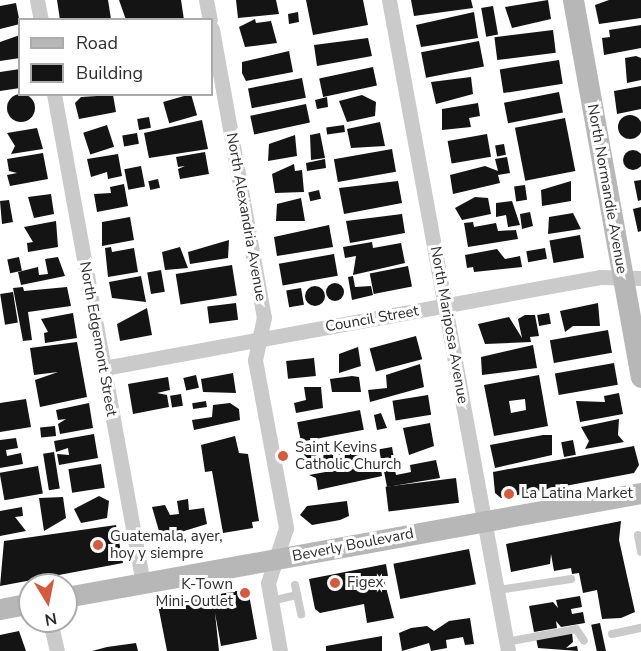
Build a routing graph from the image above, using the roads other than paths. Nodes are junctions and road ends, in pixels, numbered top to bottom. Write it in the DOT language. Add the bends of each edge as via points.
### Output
graph roads {
  1 [pos="37,0"];
  2 [pos="206,0"];
  3 [pos="389,0"];
  4 [pos="573,0"];
  5 [pos="40,18"];
  6 [pos="210,18"];
  7 [pos="213,35"];
  8 [pos="54,96"];
  9 [pos="632,278"];
  10 [pos="445,306"];
  11 [pos="257,340"];
  12 [pos="104,368"];
  13 [pos="641,377"];
  14 [pos="641,493"];
  15 [pos="485,520"];
  16 [pos="638,535"];
  17 [pos="641,552"];
  18 [pos="277,559"];
  19 [pos="571,579"];
  20 [pos="142,583"];
  21 [pos="295,585"];
  22 [pos="498,590"];
  23 [pos="78,595"];
  24 [pos="297,595"];
  25 [pos="271,601"];
  26 [pos="18,605"];
  27 [pos="0,609"];
  28 [pos="301,614"];
  29 [pos="641,628"];
  30 [pos="53,633"];
  31 [pos="612,634"];
  32 [pos="584,641"];
  33 [pos="507,646"];
  34 [pos="57,651"];
  35 [pos="280,651"];
  1 -- 5 [label="street"];
  2 -- 6 [label="street"];
  3 -- 10 [label="street, North Mariposa Avenue"];
  4 -- 9 [label="main road, North Normandie Avenue"];
  7 -- 11 [label="street, North Alexandria Avenue" via="264,317"];
  8 -- 12 [label="street, North Edgemont Street"];
  9 -- 10 [label="street, Council Street"];
  9 -- 13 [label="main road, North Normandie Avenue"];
  10 -- 11 [label="street, Council Street"];
  10 -- 15 [label="street, North Mariposa Avenue"];
  11 -- 12 [label="street, Council Street"];
  11 -- 18 [label="street, North Alexandria Avenue" via="255,360 286,528"];
  12 -- 20 [label="street, North Edgemont Street"];
  14 -- 15 [label="main road, Beverly Boulevard"];
  15 -- 18 [label="main road, Beverly Boulevard"];
  15 -- 22 [label="street, North Mariposa Avenue"];
  16 -- 17 [label="lane"];
  18 -- 20 [label="main road, Beverly Boulevard"];
  18 -- 25 [label="street, North Alexandria Avenue" via="268,583"];
  19 -- 22 [label="lane"];
  20 -- 23 [label="main road, Beverly Boulevard"];
  21 -- 24 [label="lane"];
  22 -- 33 [label="street, North Mariposa Avenue"];
  24 -- 25 [label="lane"];
  24 -- 28 [label="lane"];
  25 -- 35 [label="street, North Alexandria Avenue"];
  26 -- 27 [label="main road"];
  29 -- 31 [label="lane"];
  30 -- 34 [label="street"];
  32 -- 33 [label="lane" via="576,629"];
}
